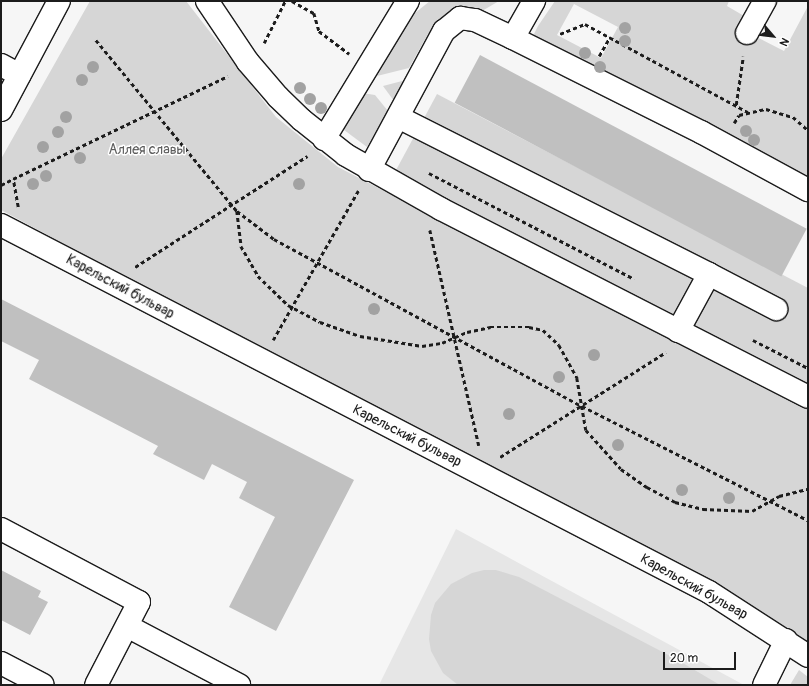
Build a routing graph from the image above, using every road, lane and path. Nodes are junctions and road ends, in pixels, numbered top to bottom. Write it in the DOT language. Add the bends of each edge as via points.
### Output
graph roads {
  1 [pos="59,1"];
  2 [pos="67,1"];
  3 [pos="207,1"];
  4 [pos="285,1"];
  5 [pos="292,1"];
  6 [pos="408,1"];
  7 [pos="534,1"];
  8 [pos="765,1"];
  9 [pos="46,25"];
  10 [pos="747,33"];
  11 [pos="558,35"];
  12 [pos="610,37"];
  13 [pos="513,38"];
  14 [pos="96,40"];
  15 [pos="262,46"];
  16 [pos="599,57"];
  17 [pos="362,75"];
  18 [pos="230,76"];
  19 [pos="9,79"];
  20 [pos="736,105"];
  21 [pos="1,110"];
  22 [pos="156,110"];
  23 [pos="748,112"];
  24 [pos="739,115"];
  25 [pos="398,117"];
  26 [pos="808,130"];
  27 [pos="324,139"];
  28 [pos="307,156"];
  29 [pos="424,170"];
  30 [pos="13,179"];
  31 [pos="364,179"];
  32 [pos="1,185"];
  33 [pos="808,190"];
  34 [pos="233,204"];
  35 [pos="237,211"];
  36 [pos="10,220"];
  37 [pos="430,227"];
  38 [pos="316,264"];
  39 [pos="133,268"];
  40 [pos="709,274"];
  41 [pos="641,283"];
  42 [pos="291,307"];
  43 [pos="776,309"];
  44 [pos="678,331"];
  45 [pos="745,336"];
  46 [pos="456,338"];
  47 [pos="667,351"];
  48 [pos="263,361"];
  49 [pos="808,368"];
  50 [pos="808,397"];
  51 [pos="581,405"];
  52 [pos="480,452"];
  53 [pos="497,460"];
  54 [pos="808,489"];
  55 [pos="770,501"];
  56 [pos="808,520"];
  57 [pos="1,529"];
  58 [pos="127,626"];
  59 [pos="786,640"];
  60 [pos="808,656"];
  61 [pos="1,663"];
  62 [pos="43,685"];
  63 [pos="96,685"];
  64 [pos="239,685"];
  65 [pos="764,685"];
  1 -- 9 [label="street"];
  2 -- 9 [label="street"];
  3 -- 27 [label="street" via="248,62 278,98"];
  4 -- 15 [label="path"];
  5 -- 17 [label="path" via="314,13 319,31 356,61"];
  6 -- 17 [label="street"];
  7 -- 13 [label="street"];
  8 -- 10 [label="street"];
  9 -- 19 [label="street"];
  10 -- 20 [label="path"];
  11 -- 12 [label="path" via="585,24"];
  12 -- 16 [label="path"];
  12 -- 20 [label="path"];
  13 -- 25 [label="street" via="475,20 460,18 444,31"];
  13 -- 33 [label="street" via="701,132"];
  14 -- 22 [label="path"];
  17 -- 27 [label="street"];
  18 -- 22 [label="path"];
  19 -- 21 [label="street"];
  20 -- 23 [label="path"];
  22 -- 30 [label="path"];
  22 -- 34 [label="path"];
  23 -- 24 [label="path"];
  23 -- 26 [label="path" via="766,109 784,113"];
  25 -- 31 [label="street"];
  25 -- 40 [label="street"];
  27 -- 31 [label="street"];
  28 -- 34 [label="path"];
  29 -- 41 [label="path"];
  30 -- 32 [label="path"];
  30 -- 36 [label="path"];
  31 -- 38 [label="path"];
  31 -- 44 [label="street"];
  34 -- 35 [label="path"];
  34 -- 39 [label="path"];
  35 -- 38 [label="path" via="274,239"];
  35 -- 42 [label="path" via="241,246 258,276"];
  36 -- 48 [label="street, Карельский бульвар"];
  37 -- 46 [label="path"];
  38 -- 42 [label="path"];
  38 -- 46 [label="path"];
  40 -- 43 [label="street"];
  40 -- 44 [label="street"];
  42 -- 46 [label="path" via="320,322 360,336 422,346"];
  42 -- 48 [label="path"];
  44 -- 50 [label="street"];
  45 -- 49 [label="path"];
  46 -- 51 [label="path"];
  46 -- 51 [label="path" via="467,332 490,327 514,326 543,330 559,345 569,362 577,378"];
  46 -- 52 [label="path"];
  47 -- 51 [label="path"];
  48 -- 59 [label="street, Карельский бульвар" via="709,592"];
  51 -- 53 [label="path"];
  51 -- 55 [label="path"];
  51 -- 55 [label="path" via="586,430 621,469 647,488 675,502 703,509 752,511"];
  54 -- 55 [label="path" via="797,489"];
  55 -- 56 [label="path"];
  57 -- 58 [label="street" via="139,602"];
  58 -- 63 [label="street"];
  58 -- 64 [label="street"];
  59 -- 60 [label="street, Карельский бульвар"];
  59 -- 65 [label="street"];
  61 -- 62 [label="street"];
}
